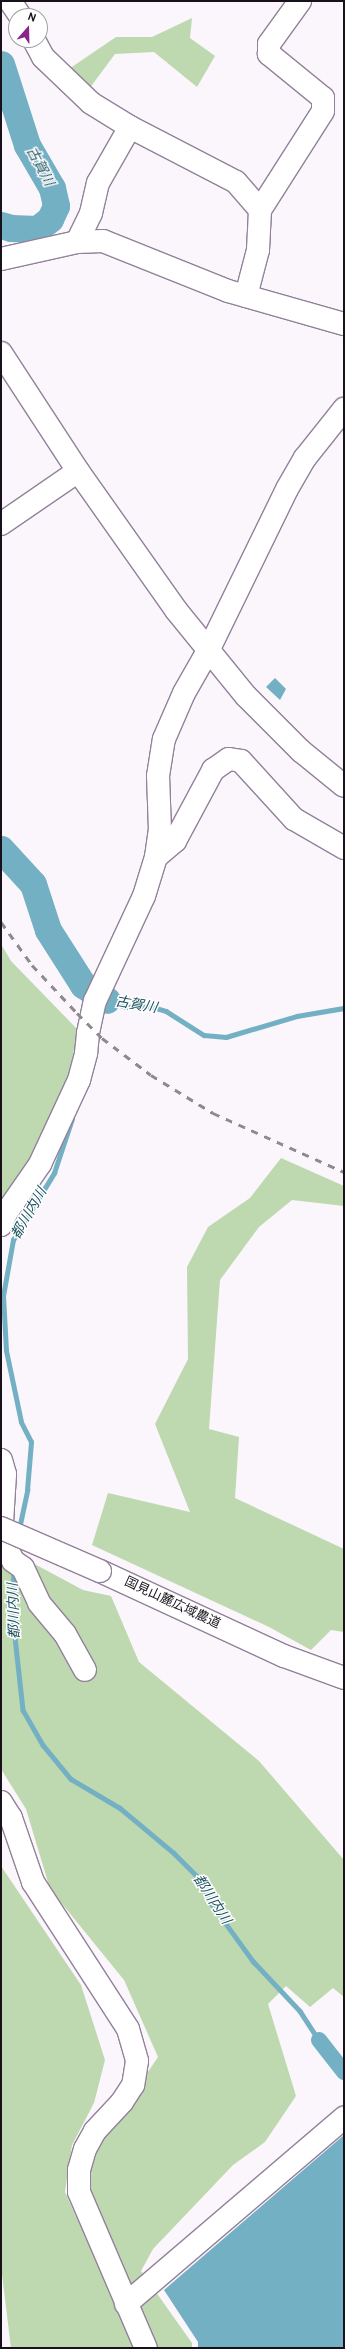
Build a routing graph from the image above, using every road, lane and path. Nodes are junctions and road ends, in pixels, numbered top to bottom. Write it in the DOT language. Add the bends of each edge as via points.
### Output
graph roads {
  1 [pos="298,2"];
  2 [pos="38,48"];
  3 [pos="130,127"];
  4 [pos="260,210"];
  5 [pos="77,242"];
  6 [pos="1,259"];
  7 [pos="246,296"];
  8 [pos="344,324"];
  9 [pos="1,353"];
  10 [pos="344,409"];
  11 [pos="78,471"];
  12 [pos="1,524"];
  13 [pos="208,650"];
  14 [pos="344,786"];
  15 [pos="344,848"];
  16 [pos="156,857"];
  17 [pos="1,1225"];
  18 [pos="1,1460"];
  19 [pos="1,1528"];
  20 [pos="85,1670"];
  21 [pos="344,1678"];
  22 [pos="1,1802"];
  23 [pos="344,2118"];
  24 [pos="126,2304"];
  25 [pos="146,2348"];
  1 -- 4 [label="street" via="269,44 268,54 323,98 323,111"];
  2 -- 3 [label="street" via="43,56 91,103"];
  3 -- 4 [label="street" via="236,182"];
  3 -- 5 [label="street" via="98,183 91,213"];
  4 -- 7 [label="street" via="258,250"];
  5 -- 6 [label="street"];
  5 -- 7 [label="street" via="103,241"];
  7 -- 8 [label="street"];
  9 -- 11 [label="street"];
  10 -- 13 [label="street" via="298,470"];
  11 -- 12 [label="street"];
  11 -- 13 [label="street" via="176,610"];
  13 -- 14 [label="street" via="252,702 302,751"];
  13 -- 16 [label="street" via="184,693 164,739 158,776 160,830"];
  15 -- 16 [label="street" via="294,819 240,761 229,759 213,770 175,841"];
  16 -- 17 [label="street" via="144,896 97,996 79,1080 40,1164"];
  18 -- 20 [label="street" via="5,1474 2,1523 4,1543 39,1603 65,1634"];
  19 -- 21 [label="street, 国見山麓広域農道, bridge" via="284,1656"];
  22 -- 24 [label="street" via="11,1818 33,1882 128,2029 138,2060 133,2085 122,2102 96,2131 85,2149 79,2170 78,2192"];
  23 -- 24 [label="street"];
  24 -- 25 [label="street"];
}
